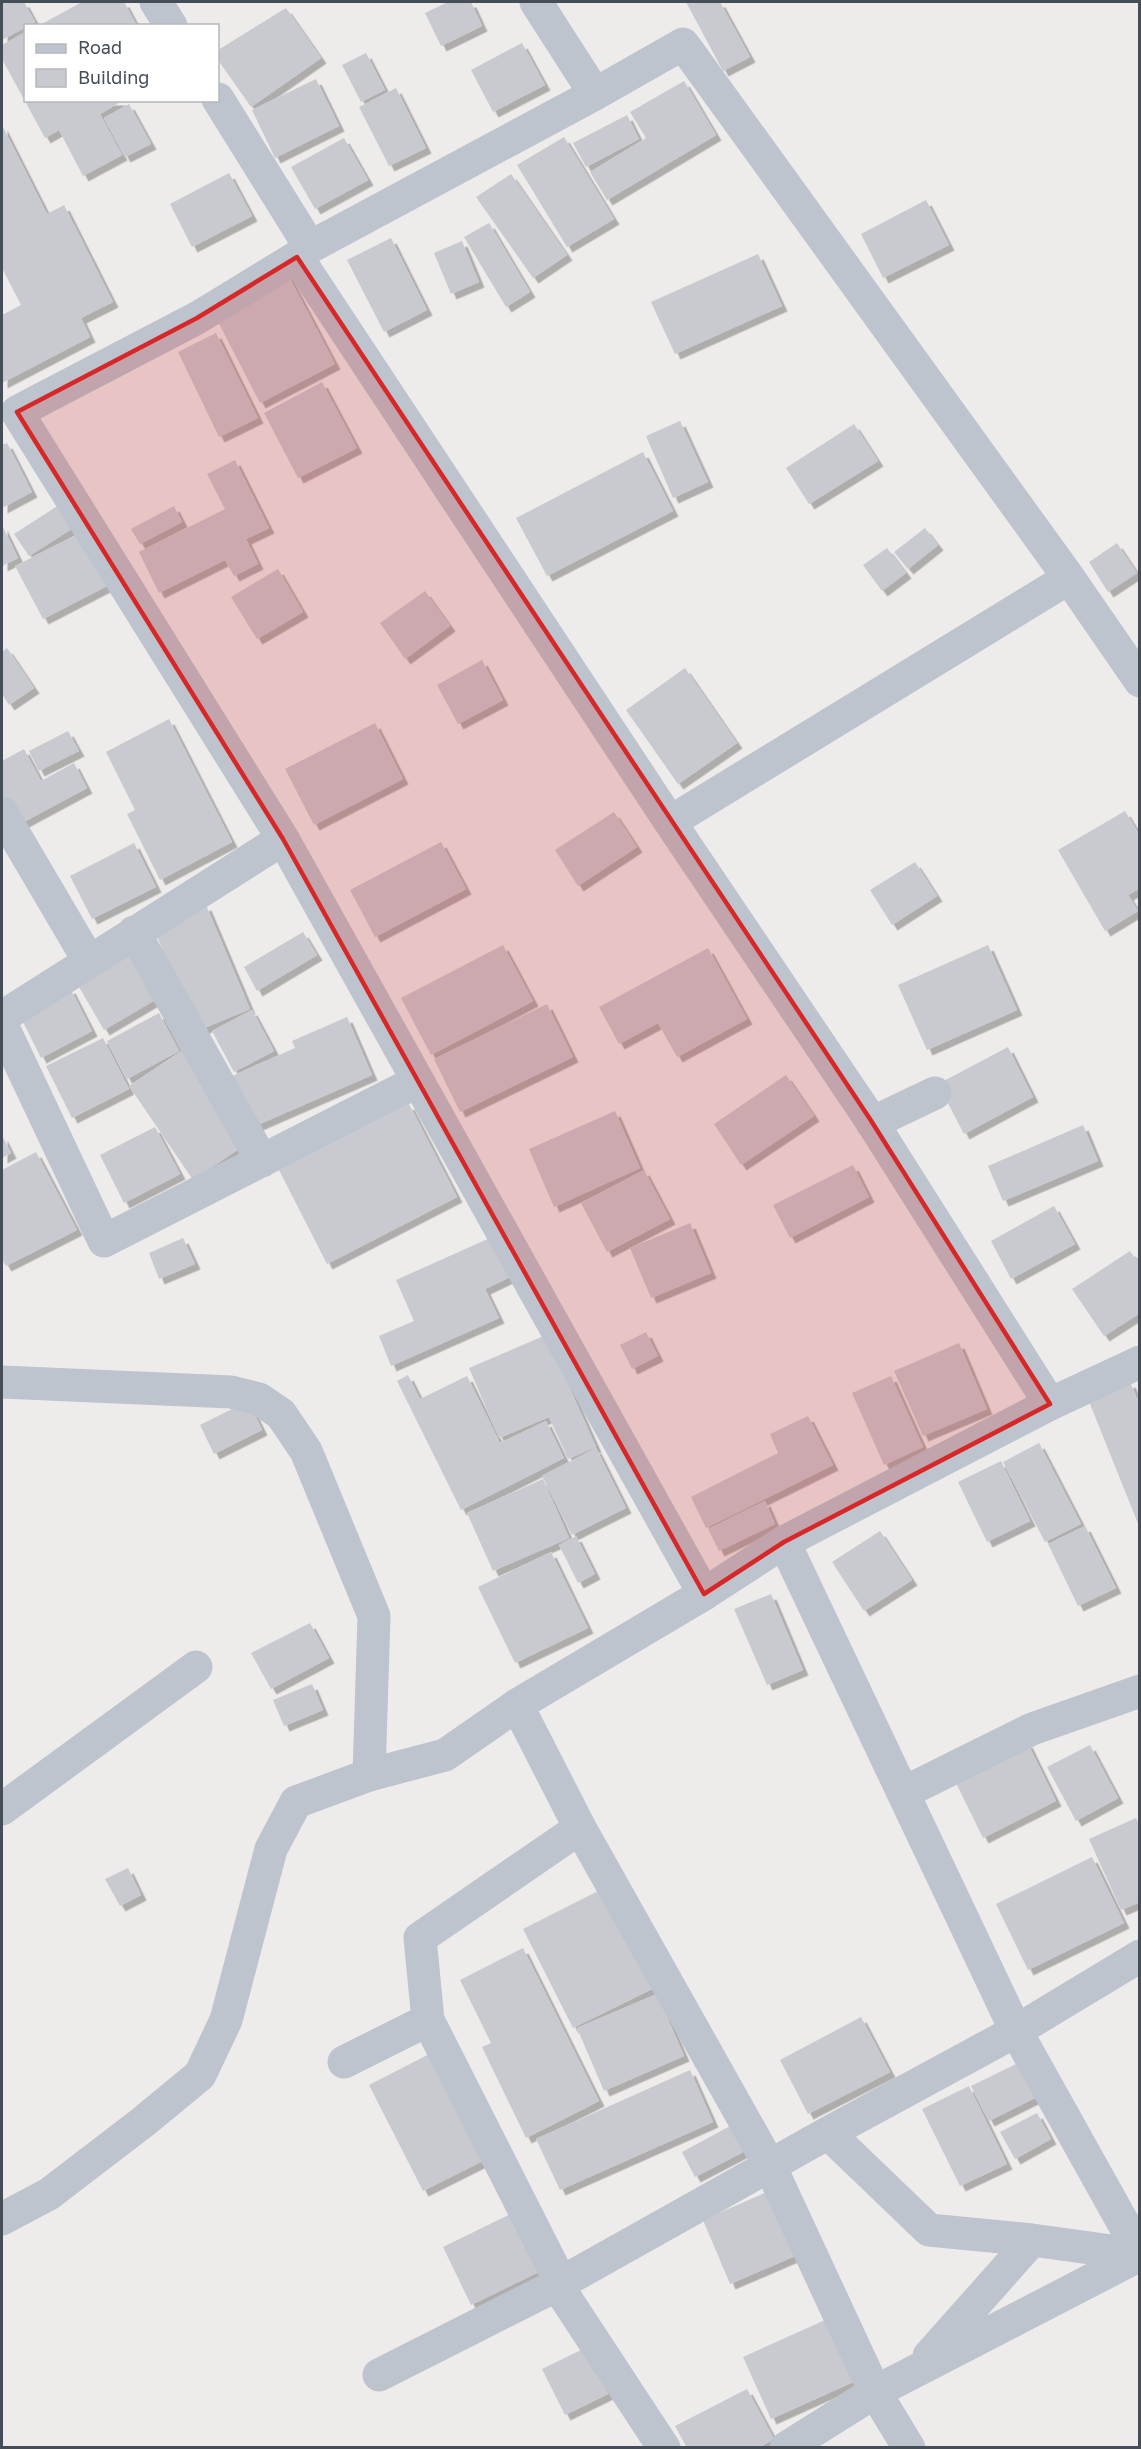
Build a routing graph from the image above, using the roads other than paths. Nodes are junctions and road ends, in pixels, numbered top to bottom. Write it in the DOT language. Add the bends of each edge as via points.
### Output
graph roads {
  1 [pos="156,2"];
  2 [pos="536,2"];
  3 [pos="170,24"];
  4 [pos="595,94"];
  5 [pos="219,101"];
  6 [pos="303,252"];
  7 [pos="9,416"];
  8 [pos="1069,578"];
  9 [pos="1140,681"];
  10 [pos="2,813"];
  11 [pos="670,822"];
  12 [pos="283,839"];
  13 [pos="134,932"];
  14 [pos="89,961"];
  15 [pos="2,1017"];
  16 [pos="2,1025"];
  17 [pos="418,1081"];
  18 [pos="935,1093"];
  19 [pos="872,1123"];
  20 [pos="262,1161"];
  21 [pos="1140,1362"];
  22 [pos="2,1382"];
  23 [pos="1050,1404"];
  24 [pos="784,1542"];
  25 [pos="704,1594"];
  26 [pos="196,1667"];
  27 [pos="1140,1691"];
  28 [pos="517,1705"];
  29 [pos="369,1775"];
  30 [pos="903,1793"];
  31 [pos="2,1809"];
  32 [pos="580,1828"];
  33 [pos="1140,1956"];
  34 [pos="428,2020"];
  35 [pos="1016,2031"];
  36 [pos="344,2062"];
  37 [pos="828,2133"];
  38 [pos="770,2166"];
  39 [pos="2,2219"];
  40 [pos="1032,2240"];
  41 [pos="1140,2254"];
  42 [pos="557,2285"];
  43 [pos="916,2371"];
  44 [pos="379,2376"];
  45 [pos="875,2392"];
  46 [pos="664,2448"];
  47 [pos="786,2448"];
  48 [pos="909,2448"];
  1 -- 3 [label="street"];
  2 -- 4 [label="street"];
  4 -- 6 [label="street"];
  4 -- 8 [label="street" via="683,44"];
  5 -- 6 [label="street"];
  6 -- 7 [label="street" via="197,318"];
  6 -- 11 [label="street"];
  7 -- 12 [label="street"];
  8 -- 9 [label="street"];
  8 -- 11 [label="street"];
  10 -- 14 [label="street"];
  11 -- 19 [label="street"];
  12 -- 13 [label="street"];
  12 -- 17 [label="street"];
  13 -- 14 [label="street"];
  13 -- 20 [label="street"];
  14 -- 15 [label="street"];
  16 -- 20 [label="street" via="104,1241"];
  17 -- 20 [label="street"];
  17 -- 25 [label="street"];
  18 -- 19 [label="street"];
  19 -- 23 [label="street"];
  21 -- 23 [label="street"];
  22 -- 29 [label="street" via="231,1392 259,1399 281,1414 306,1451 374,1616"];
  23 -- 24 [label="street"];
  24 -- 25 [label="street"];
  24 -- 30 [label="street"];
  25 -- 28 [label="street"];
  26 -- 31 [label="street"];
  27 -- 30 [label="street" via="1032,1729"];
  28 -- 29 [label="street" via="445,1755"];
  28 -- 32 [label="street"];
  29 -- 39 [label="street" via="296,1802 271,1849 226,2020 200,2075 49,2194"];
  30 -- 35 [label="street"];
  32 -- 34 [label="street" via="420,1938"];
  32 -- 38 [label="street"];
  33 -- 35 [label="street"];
  34 -- 36 [label="street"];
  34 -- 42 [label="street" via="554,2270"];
  35 -- 37 [label="street"];
  35 -- 41 [label="street"];
  37 -- 38 [label="street"];
  37 -- 40 [label="street" via="929,2230"];
  38 -- 42 [label="street"];
  38 -- 45 [label="street"];
  40 -- 41 [label="street"];
  40 -- 43 [label="street"];
  41 -- 43 [label="street"];
  42 -- 44 [label="street"];
  42 -- 46 [label="street"];
  43 -- 45 [label="street"];
  45 -- 47 [label="street"];
  45 -- 48 [label="street"];
}
